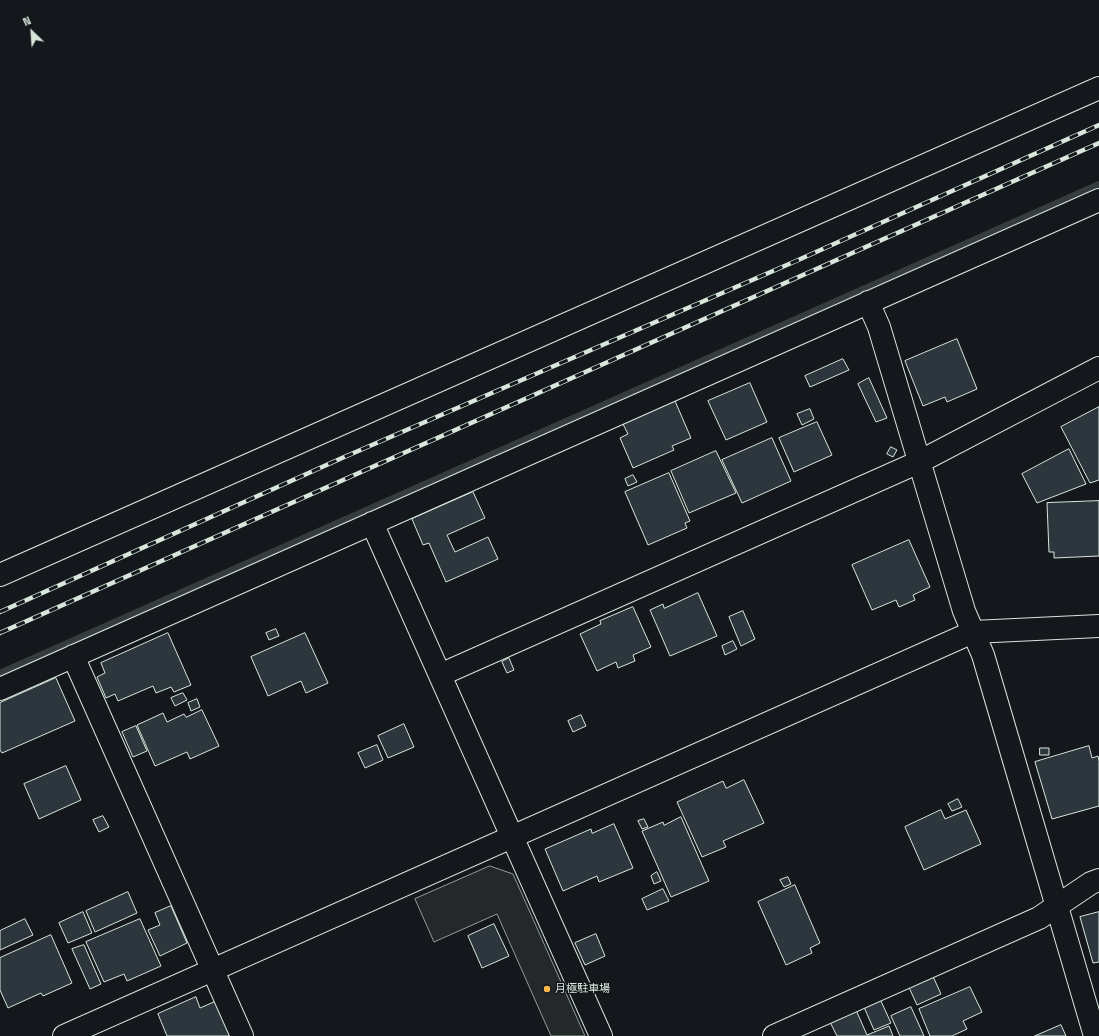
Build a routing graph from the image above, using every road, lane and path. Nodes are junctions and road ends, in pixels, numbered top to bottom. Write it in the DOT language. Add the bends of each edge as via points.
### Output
graph roads {
  1 [pos="1099,88"];
  2 [pos="1099,200"];
  3 [pos="868,302"];
  4 [pos="1099,368"];
  5 [pos="919,462"];
  6 [pos="372,523"];
  7 [pos="0,575"];
  8 [pos="1099,626"];
  9 [pos="973,632"];
  10 [pos="72,656"];
  11 [pos="440,676"];
  12 [pos="0,688"];
  13 [pos="512,837"];
  14 [pos="1099,880"];
  15 [pos="1056,906"];
  16 [pos="212,970"];
  17 [pos="64,1036"];
  18 [pos="242,1036"];
  19 [pos="601,1036"];
  20 [pos="774,1036"];
  21 [pos="1095,1036"];
  1 -- 7 [label="street"];
  2 -- 3 [label="street"];
  3 -- 5 [label="street" via="879,327"];
  3 -- 6 [label="street"];
  4 -- 5 [label="street"];
  5 -- 9 [label="street" via="964,611"];
  5 -- 11 [label="street"];
  6 -- 10 [label="street"];
  6 -- 11 [label="street"];
  8 -- 9 [label="street"];
  9 -- 13 [label="street"];
  9 -- 15 [label="street" via="983,655"];
  10 -- 12 [label="street"];
  10 -- 16 [label="street"];
  11 -- 13 [label="street"];
  13 -- 16 [label="street"];
  13 -- 19 [label="street"];
  14 -- 15 [label="street"];
  15 -- 20 [label="street" via="1039,918"];
  15 -- 21 [label="street"];
  16 -- 17 [label="street"];
  16 -- 18 [label="street"];
}
